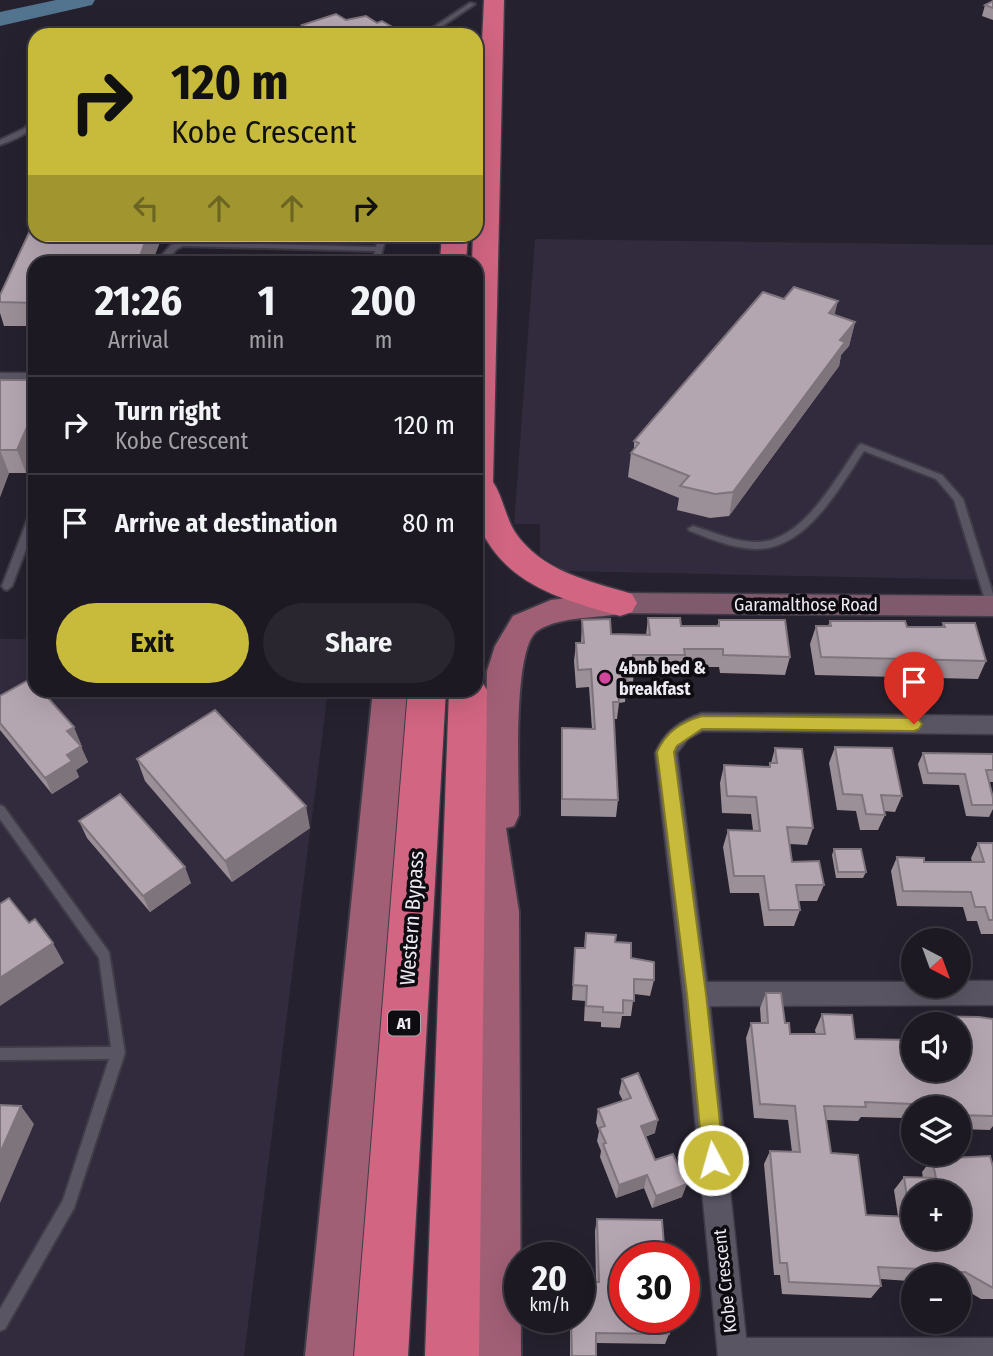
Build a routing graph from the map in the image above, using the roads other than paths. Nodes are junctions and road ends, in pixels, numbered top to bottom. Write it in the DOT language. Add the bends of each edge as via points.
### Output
graph roads {
  1 [pos="478,7"];
  2 [pos="438,28"];
  3 [pos="478,28"];
  4 [pos="28,128"];
  5 [pos="0,143"];
  6 [pos="381,242"];
  7 [pos="379,249"];
  8 [pos="166,256"];
  9 [pos="377,256"];
  10 [pos="28,377"];
  11 [pos="0,378"];
  12 [pos="483,494"];
  13 [pos="693,529"];
  14 [pos="28,531"];
  15 [pos="7,586"];
  16 [pos="620,603"];
  17 [pos="993,607"];
  18 [pos="389,697"];
  19 [pos="427,697"];
  20 [pos="468,698"];
  21 [pos="993,725"];
  22 [pos="0,810"];
  23 [pos="500,912"];
  24 [pos="993,993"];
  25 [pos="696,994"];
  26 [pos="118,1053"];
  27 [pos="0,1054"];
  28 [pos="0,1324"];
  29 [pos="993,1353"];
  30 [pos="733,1354"];
  31 [pos="329,1356"];
  32 [pos="382,1356"];
  33 [pos="452,1356"];
  34 [pos="497,1356"];
  1 -- 2 [label="lane"];
  1 -- 3 [label="highway"];
  4 -- 5 [label="lane"];
  6 -- 7 [label="lane"];
  7 -- 8 [label="lane" via="182,244"];
  7 -- 9 [label="lane"];
  10 -- 11 [label="street"];
  12 -- 16 [label="highway" via="500,537 518,560 577,592"];
  13 -- 17 [label="lane" via="723,540 767,545 794,534 862,447 939,477 958,499"];
  14 -- 15 [label="lane"];
  16 -- 17 [label="street, Garamalthose Road"];
  16 -- 23 [label="main road" via="551,611 524,624 510,646 504,671"];
  18 -- 31 [label="main road"];
  19 -- 32 [label="highway, Western Bypass / A1"];
  20 -- 23 [label="main road"];
  20 -- 33 [label="highway"];
  21 -- 25 [label="street, Kobe Crescent" via="702,722 670,741 666,752"];
  22 -- 26 [label="lane" via="106,956"];
  23 -- 34 [label="main road"];
  24 -- 25 [label="street"];
  25 -- 30 [label="street, Kobe Crescent"];
  26 -- 27 [label="lane"];
  26 -- 28 [label="lane" via="69,1203"];
  29 -- 30 [label="street"];
}
